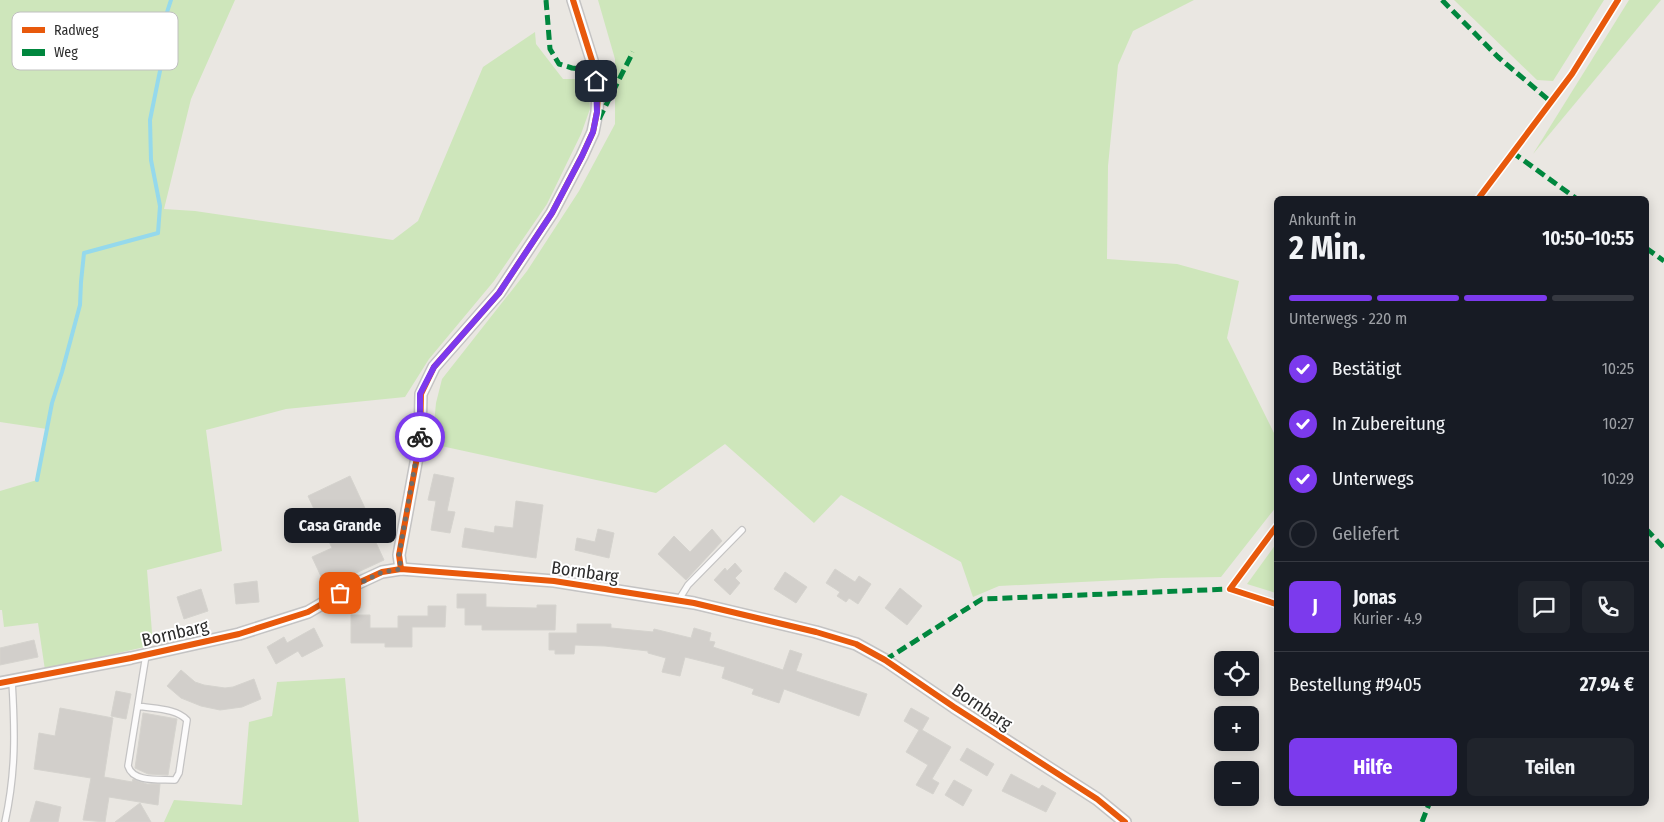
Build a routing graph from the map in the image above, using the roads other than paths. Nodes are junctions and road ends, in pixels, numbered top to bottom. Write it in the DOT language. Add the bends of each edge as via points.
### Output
graph roads {
  1 [pos="573,0"];
  2 [pos="742,530"];
  3 [pos="401,569"];
  4 [pos="678,601"];
  5 [pos="146,655"];
  6 [pos="6,682"];
  7 [pos="138,706"];
  8 [pos="5,822"];
  9 [pos="1124,822"];
  1 -- 3 [label="street" via="595,70 598,92 593,132 552,213 499,293 434,367 420,394 420,441 399,555"];
  2 -- 4 [label="lane" via="688,585"];
  3 -- 4 [label="street, Bornbarg" via="554,582"];
  3 -- 5 [label="street, Bornbarg" via="382,572 356,584 308,612 240,634"];
  4 -- 9 [label="street, Bornbarg" via="856,644 1097,800"];
  5 -- 6 [label="street, Bornbarg"];
  5 -- 7 [label="lane"];
  6 -- 8 [label="lane" via="15,733 14,767"];
  7 -- 7 [label="lane" via="129,772 141,778 174,780 179,773 187,720 175,713"];
}
